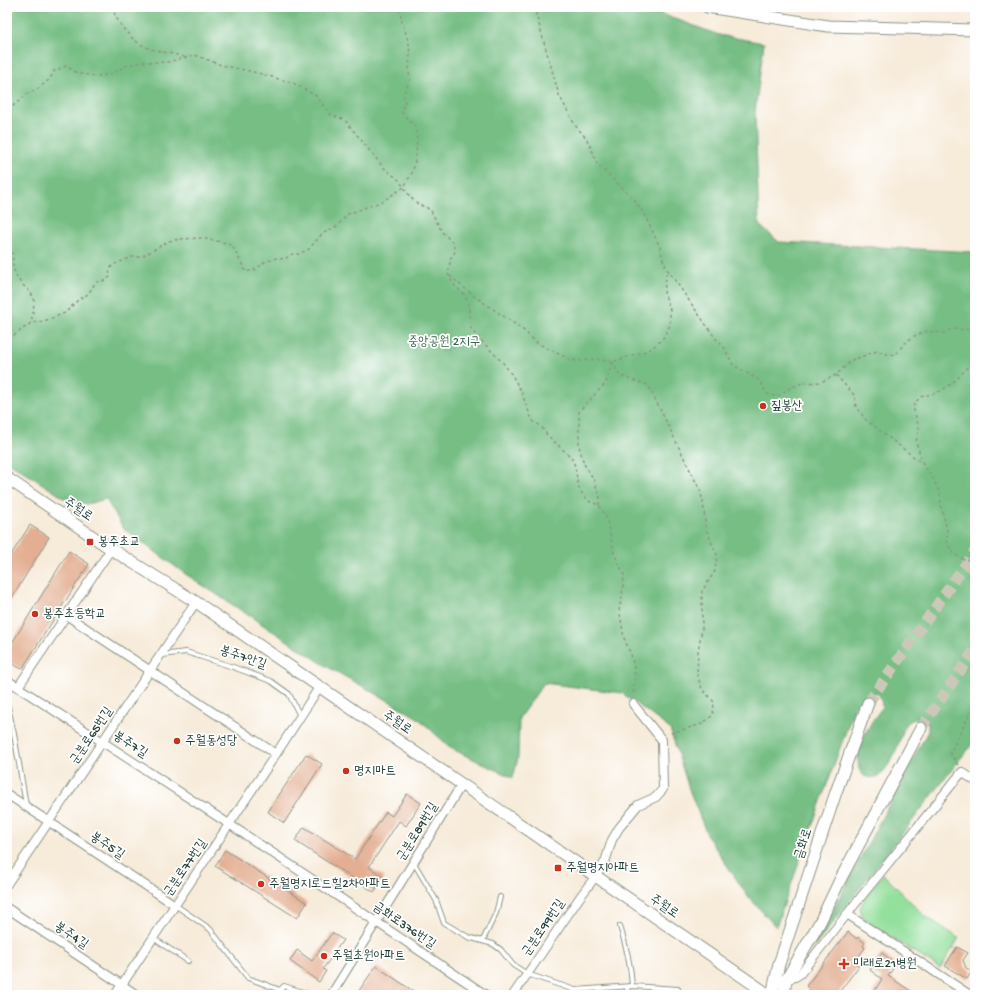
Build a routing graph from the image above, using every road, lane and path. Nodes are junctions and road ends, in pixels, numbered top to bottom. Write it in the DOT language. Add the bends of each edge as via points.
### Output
graph roads {
  1 [pos="112,7"];
  2 [pos="400,7"];
  3 [pos="534,7"];
  4 [pos="707,7"];
  5 [pos="975,30"];
  6 [pos="185,57"];
  7 [pos="7,117"];
  8 [pos="404,187"];
  9 [pos="7,248"];
  10 [pos="667,269"];
  11 [pos="448,274"];
  12 [pos="31,322"];
  13 [pos="975,330"];
  14 [pos="7,345"];
  15 [pos="975,354"];
  16 [pos="612,362"];
  17 [pos="836,375"];
  18 [pos="923,464"];
  19 [pos="7,478"];
  20 [pos="599,506"];
  21 [pos="111,549"];
  22 [pos="975,563"];
  23 [pos="196,602"];
  24 [pos="66,615"];
  25 [pos="161,655"];
  26 [pos="151,671"];
  27 [pos="7,680"];
  28 [pos="320,686"];
  29 [pos="18,687"];
  30 [pos="868,703"];
  31 [pos="7,704"];
  32 [pos="633,704"];
  33 [pos="975,704"];
  34 [pos="300,716"];
  35 [pos="921,728"];
  36 [pos="662,740"];
  37 [pos="103,742"];
  38 [pos="276,754"];
  39 [pos="962,772"];
  40 [pos="975,781"];
  41 [pos="462,784"];
  42 [pos="7,794"];
  43 [pos="26,806"];
  44 [pos="49,822"];
  45 [pos="229,824"];
  46 [pos="413,863"];
  47 [pos="595,877"];
  48 [pos="7,884"];
  49 [pos="500,897"];
  50 [pos="175,905"];
  51 [pos="7,908"];
  52 [pos="846,914"];
  53 [pos="377,922"];
  54 [pos="620,926"];
  55 [pos="153,938"];
  56 [pos="483,940"];
  57 [pos="188,961"];
  58 [pos="527,974"];
  59 [pos="786,980"];
  60 [pos="122,985"];
  61 [pos="630,986"];
  62 [pos="678,989"];
  63 [pos="7,993"];
  64 [pos="10,995"];
  65 [pos="115,995"];
  66 [pos="137,995"];
  67 [pos="312,995"];
  68 [pos="331,995"];
  69 [pos="486,995"];
  70 [pos="513,995"];
  71 [pos="626,995"];
  72 [pos="770,995"];
  73 [pos="784,995"];
  74 [pos="970,995"];
  1 -- 6 [label="path" via="121,26 133,39 146,47"];
  2 -- 8 [label="path" via="410,55 410,81 403,94 405,102 402,113 414,125 417,136 413,171"];
  3 -- 10 [label="path" via="559,95 575,125 586,138 597,164 635,200 641,209 660,247 662,260"];
  4 -- 5 [label="street" via="828,26"];
  6 -- 7 [label="path" via="168,62 128,65 110,75 77,73 66,66 54,71 50,79 26,94 14,105"];
  6 -- 8 [label="path" via="195,56 293,83 316,96 331,115 345,120 383,167"];
  8 -- 11 [label="path" via="411,198 431,211 442,232 452,243 455,252"];
  8 -- 12 [label="path" via="383,201 348,214 337,226 322,234 309,248 299,254 292,254 285,259 276,258 246,272 233,247 227,243 201,238 169,241 141,257 132,257 114,265 109,270 110,277 96,282 88,294 65,313 44,321"];
  9 -- 12 [label="path" via="12,254 16,276 30,291 34,300"];
  10 -- 16 [label="path" via="664,292 670,310 670,325 662,340 650,350"];
  10 -- 17 [label="path" via="716,339 723,345 733,365 757,380 766,393 778,396 802,383 821,382"];
  11 -- 16 [label="path" via="537,343 571,360 596,359"];
  11 -- 20 [label="path" via="454,285 465,295 470,327 512,375 534,422 571,457 578,486 583,495"];
  12 -- 14 [label="path" via="9,339"];
  13 -- 17 [label="path" via="952,329 943,333 927,331 912,337 897,353 891,355 877,351 852,360"];
  15 -- 18 [label="path" via="965,372 943,390 917,399 913,407 919,428 916,442"];
  16 -- 20 [label="path" via="606,383 579,411 579,446 584,464 600,496"];
  16 -- 36 [label="path" via="620,376 648,385 700,490 706,529 717,556 715,571 702,591 702,629 697,675 702,689 714,702 713,715 702,724 665,736"];
  17 -- 18 [label="path" via="855,396 856,407 866,420"];
  18 -- 22 [label="path" via="940,494 949,546 955,554"];
  19 -- 21 [label="street, 주월로"];
  20 -- 32 [label="path" via="606,516 614,553 624,575 619,608 624,638 634,668"];
  21 -- 23 [label="street, 주월로"];
  21 -- 24 [label="street"];
  23 -- 25 [label="street, 군분로65번길"];
  23 -- 28 [label="street, 주월로"];
  24 -- 26 [label="street"];
  24 -- 29 [label="street"];
  25 -- 26 [label="street, 군분로65번길"];
  25 -- 34 [label="lane, 봉주7안길" via="186,652 271,681 289,694"];
  26 -- 37 [label="street, 군분로65번길"];
  26 -- 38 [label="street"];
  27 -- 29 [label="street, 봉주7길"];
  28 -- 34 [label="street, 군분로77번길"];
  28 -- 41 [label="street, 주월로"];
  29 -- 37 [label="street, 봉주7길"];
  30 -- 72 [label="street, 금화로" via="836,792"];
  31 -- 43 [label="lane"];
  32 -- 36 [label="street"];
  33 -- 39 [label="path" via="950,753"];
  34 -- 38 [label="street, 군분로77번길"];
  35 -- 59 [label="street" via="843,873 820,922"];
  36 -- 47 [label="street, 군분로99번길" via="663,789 656,797 638,805 619,828 605,862"];
  37 -- 44 [label="street, 군분로65번길"];
  37 -- 45 [label="street, 봉주7길"];
  38 -- 45 [label="street, 군분로77번길"];
  39 -- 40 [label="street"];
  39 -- 52 [label="street"];
  41 -- 46 [label="street, 군분로89번길"];
  41 -- 47 [label="street, 주월로"];
  42 -- 43 [label="street, 봉주5길"];
  43 -- 44 [label="street, 봉주5길"];
  44 -- 48 [label="street, 군분로65번길"];
  44 -- 50 [label="street, 봉주5길"];
  45 -- 50 [label="street, 군분로77번길"];
  45 -- 53 [label="street, 금화로376번길"];
  46 -- 53 [label="street, 군분로89번길"];
  46 -- 56 [label="lane" via="436,900 444,923 468,937"];
  47 -- 58 [label="street, 군분로99번길"];
  47 -- 72 [label="street, 주월로"];
  49 -- 56 [label="lane" via="496,913"];
  50 -- 55 [label="street, 군분로77번길"];
  50 -- 67 [label="lane" via="210,929 248,978 280,990 284,986"];
  51 -- 60 [label="street, 봉주4길"];
  52 -- 59 [label="street" via="800,974"];
  52 -- 74 [label="street"];
  53 -- 68 [label="street, 군분로89번길"];
  53 -- 69 [label="street, 금화로376번길"];
  54 -- 61 [label="lane" via="629,955"];
  55 -- 57 [label="lane"];
  55 -- 60 [label="street, 군분로77번길"];
  56 -- 58 [label="lane" via="497,947 512,965"];
  58 -- 61 [label="lane" via="575,990"];
  58 -- 70 [label="street, 군분로99번길"];
  59 -- 73 [label="street"];
  60 -- 65 [label="street, 군분로77번길"];
  60 -- 66 [label="street, 봉주4길"];
  61 -- 62 [label="lane"];
  61 -- 71 [label="lane"];
  63 -- 64 [label="street"];
}
